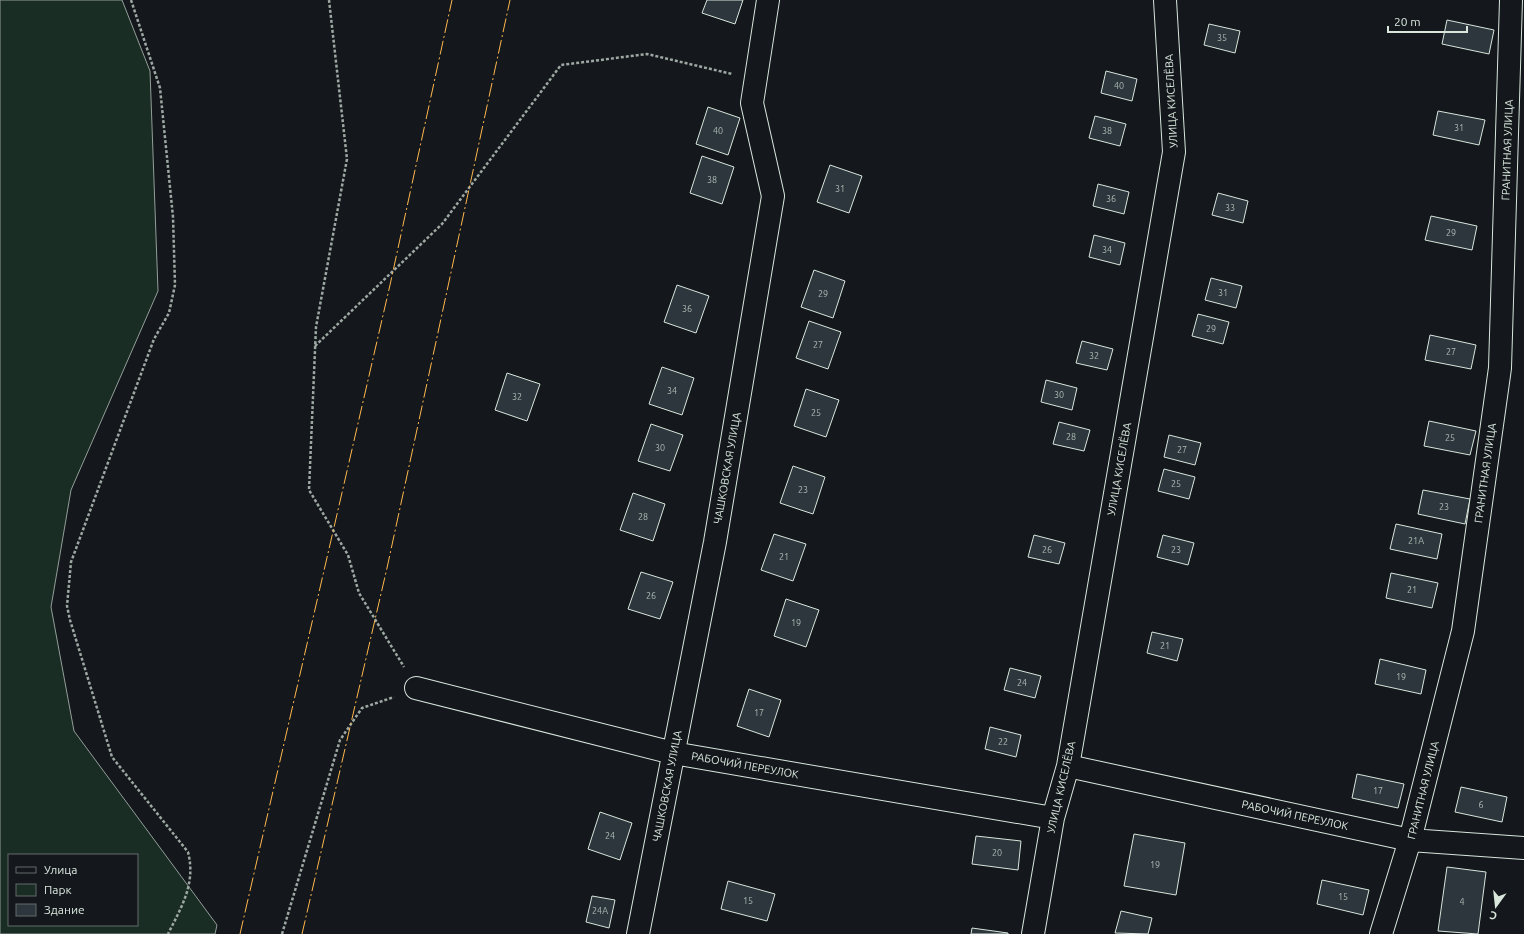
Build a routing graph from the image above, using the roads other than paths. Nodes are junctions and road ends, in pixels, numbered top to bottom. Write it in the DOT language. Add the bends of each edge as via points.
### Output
graph roads {
  1 [pos="768,0"];
  2 [pos="1165,0"];
  3 [pos="1511,0"];
  4 [pos="416,688"];
  5 [pos="673,753"];
  6 [pos="1068,766"];
  7 [pos="1053,818"];
  8 [pos="1410,840"];
  9 [pos="1524,848"];
  10 [pos="638,934"];
  11 [pos="1033,934"];
  12 [pos="1381,934"];
  1 -- 5 [label="street, ЧАШКОВСКАЯ УЛИЦА" via="752,103 773,196 715,542"];
  2 -- 6 [label="street, УЛИЦА КИСЕЛЁВА" via="1174,152"];
  3 -- 8 [label="street, ГРАНИТНАЯ УЛИЦА" via="1500,368 1463,631"];
  4 -- 5 [label="street, РАБОЧИЙ ПЕРЕУЛОК"];
  5 -- 7 [label="street, РАБОЧИЙ ПЕРЕУЛОК"];
  5 -- 10 [label="street, ЧАШКОВСКАЯ УЛИЦА"];
  6 -- 7 [label="street, УЛИЦА КИСЕЛЁВА"];
  6 -- 8 [label="street, РАБОЧИЙ ПЕРЕУЛОК"];
  7 -- 11 [label="street, УЛИЦА КИСЕЛЁВА"];
  8 -- 9 [label="street, РАБОЧИЙ ПЕРЕУЛОК"];
  8 -- 12 [label="street, ГРАНИТНАЯ УЛИЦА"];
}
